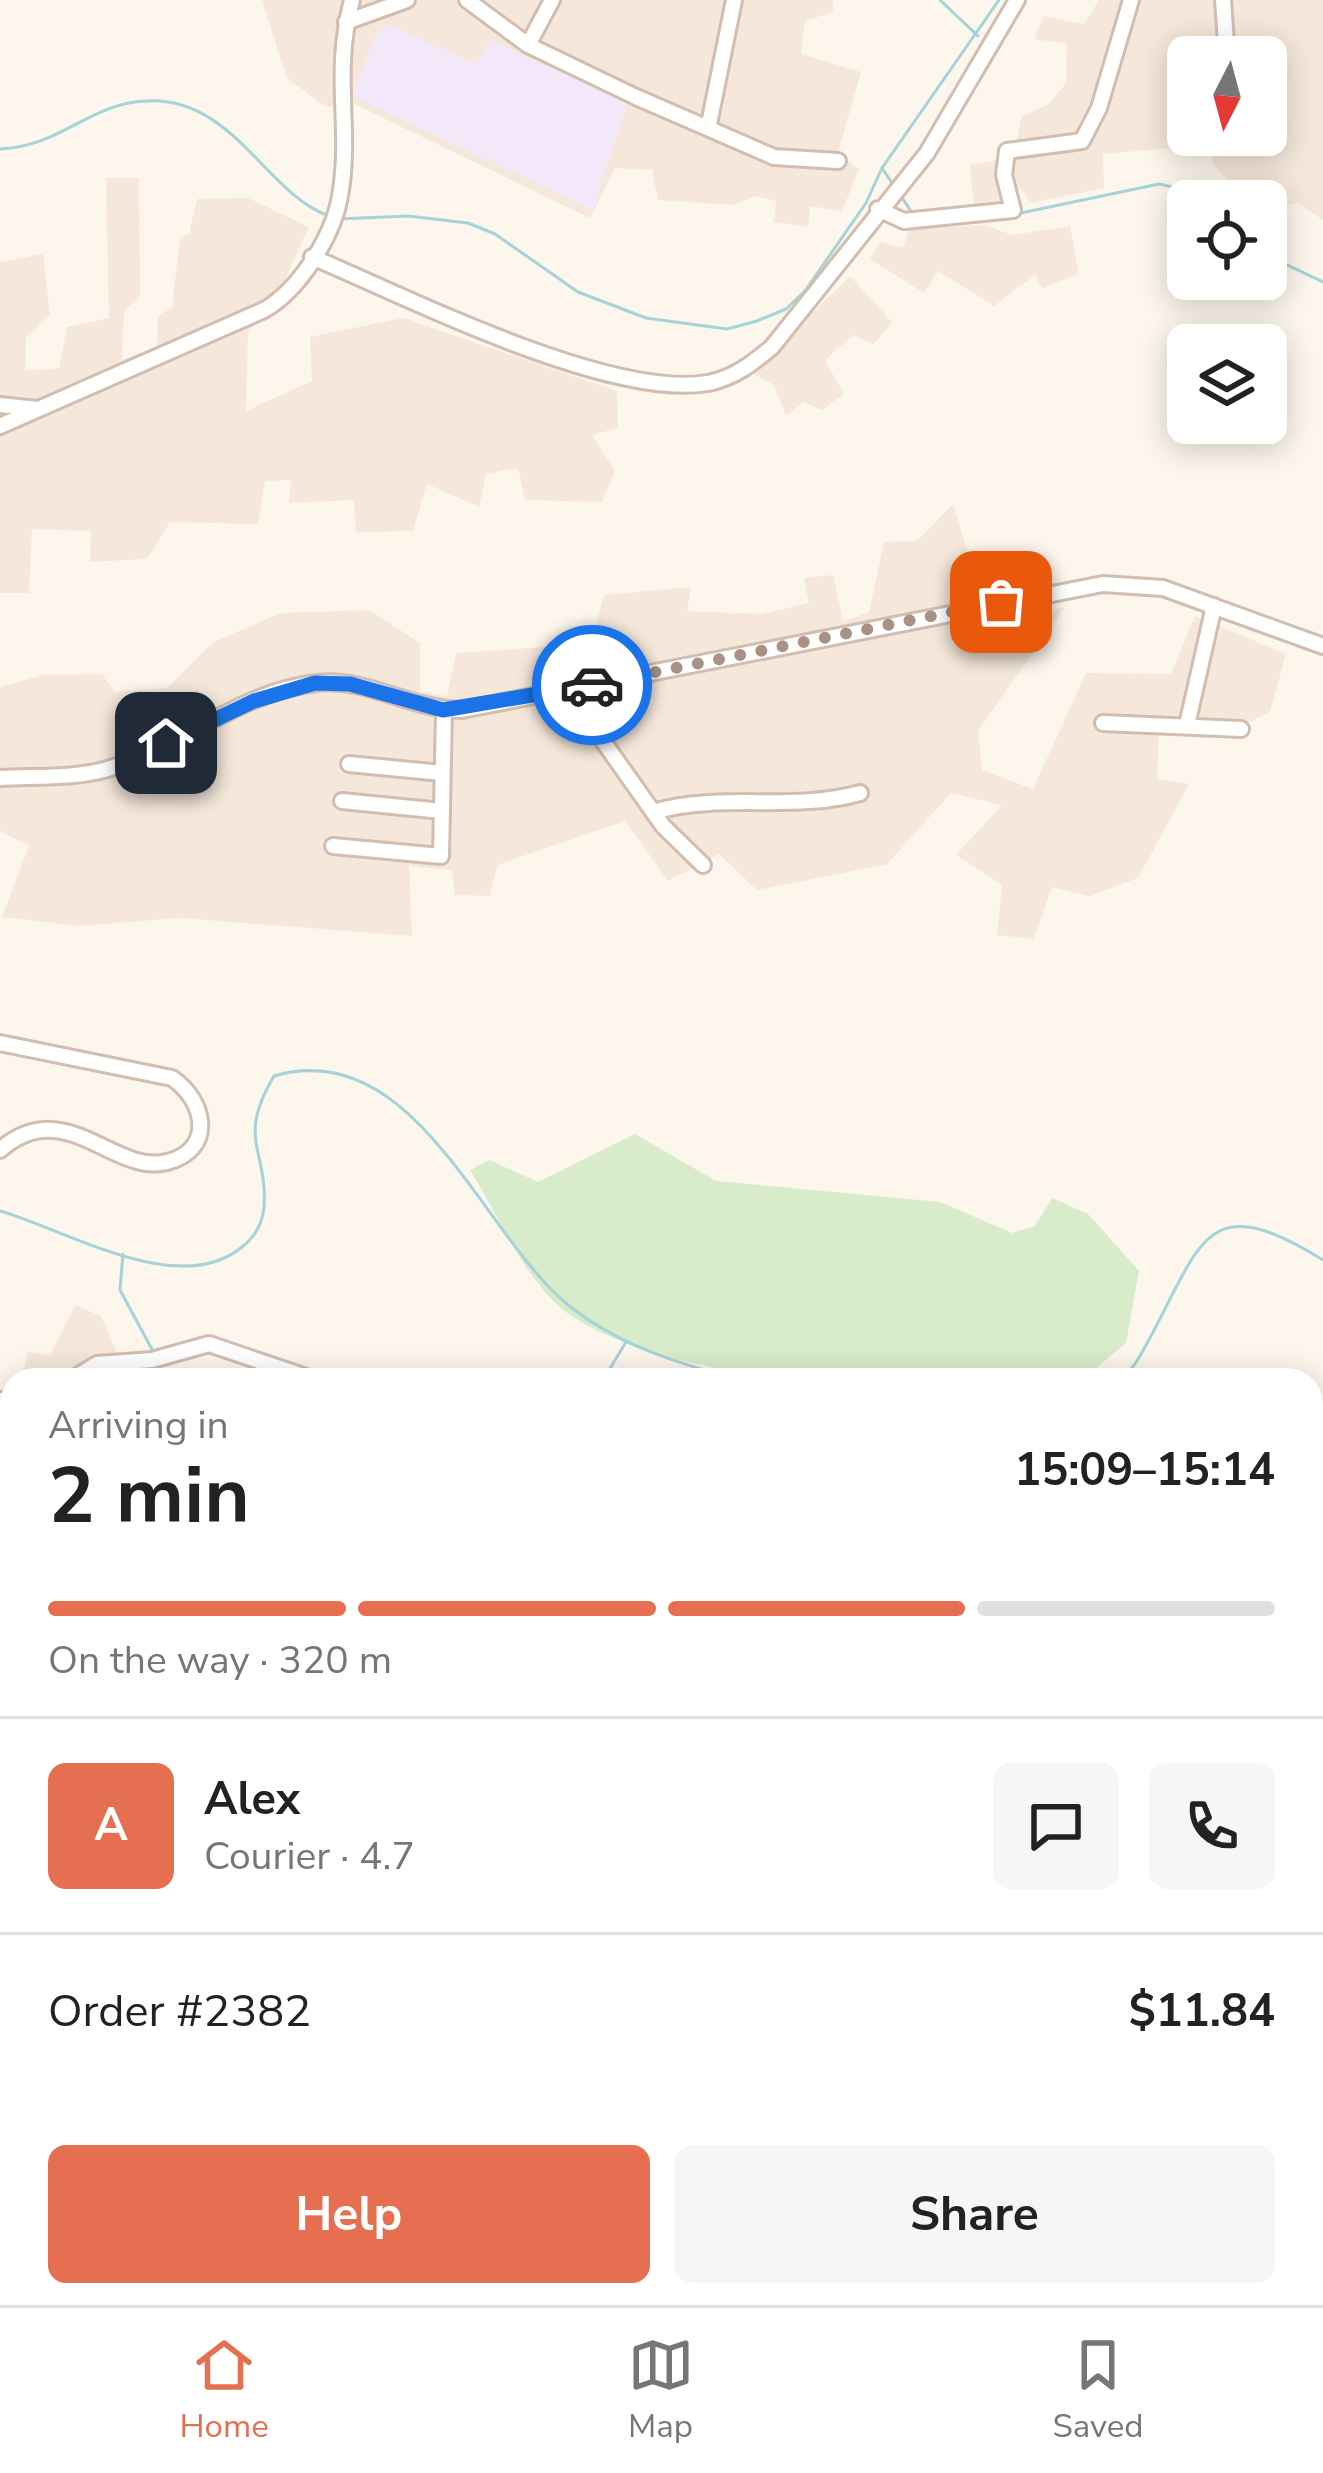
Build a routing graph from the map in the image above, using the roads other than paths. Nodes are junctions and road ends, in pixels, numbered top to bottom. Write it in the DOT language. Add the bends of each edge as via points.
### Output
graph roads {
  1 [pos="352,0"];
  2 [pos="407,0"];
  3 [pos="467,0"];
  4 [pos="552,0"];
  5 [pos="734,0"];
  6 [pos="1017,0"];
  7 [pos="1131,0"];
  8 [pos="1222,0"];
  9 [pos="346,22"];
  10 [pos="1225,36"];
  11 [pos="528,45"];
  12 [pos="709,124"];
  13 [pos="838,160"];
  14 [pos="878,209"];
  15 [pos="316,251"];
  16 [pos="0,405"];
  17 [pos="49,408"];
  18 [pos="0,426"];
  19 [pos="1214,606"];
  20 [pos="1323,646"];
  21 [pos="567,690"];
  22 [pos="443,710"];
  23 [pos="1103,723"];
  24 [pos="1187,725"];
  25 [pos="1241,729"];
  26 [pos="350,764"];
  27 [pos="442,773"];
  28 [pos="0,778"];
  29 [pos="860,793"];
  30 [pos="342,801"];
  31 [pos="442,811"];
  32 [pos="653,812"];
  33 [pos="333,846"];
  34 [pos="703,865"];
  35 [pos="0,1043"];
  36 [pos="0,1150"];
  37 [pos="90,1368"];
  38 [pos="276,1368"];
  1 -- 9 [label="street"];
  2 -- 9 [label="street"];
  3 -- 11 [label="street"];
  4 -- 11 [label="street"];
  5 -- 12 [label="street"];
  6 -- 14 [label="street" via="927,153"];
  7 -- 14 [label="street" via="1082,141 1006,152 1013,210 904,220"];
  8 -- 10 [label="street"];
  9 -- 15 [label="street" via="337,208"];
  11 -- 12 [label="street"];
  12 -- 13 [label="street" via="774,157"];
  14 -- 15 [label="street" via="772,347 744,370 707,383 658,382 553,358"];
  15 -- 17 [label="street" via="283,300"];
  16 -- 17 [label="street"];
  17 -- 18 [label="street"];
  19 -- 20 [label="street"];
  19 -- 21 [label="street" via="1162,588 1103,584"];
  19 -- 24 [label="street"];
  21 -- 22 [label="street"];
  21 -- 32 [label="street"];
  22 -- 27 [label="street"];
  22 -- 28 [label="street" via="350,684 315,683 254,701 115,767"];
  23 -- 24 [label="street"];
  24 -- 25 [label="street"];
  26 -- 27 [label="street"];
  27 -- 31 [label="street"];
  29 -- 32 [label="street" via="811,804 711,803"];
  30 -- 31 [label="street"];
  31 -- 33 [label="street" via="438,858"];
  32 -- 34 [label="street"];
  35 -- 36 [label="street" via="172,1078 194,1095 201,1123 191,1146 168,1162 60,1131 23,1134"];
  37 -- 38 [label="street" via="209,1344"];
}
